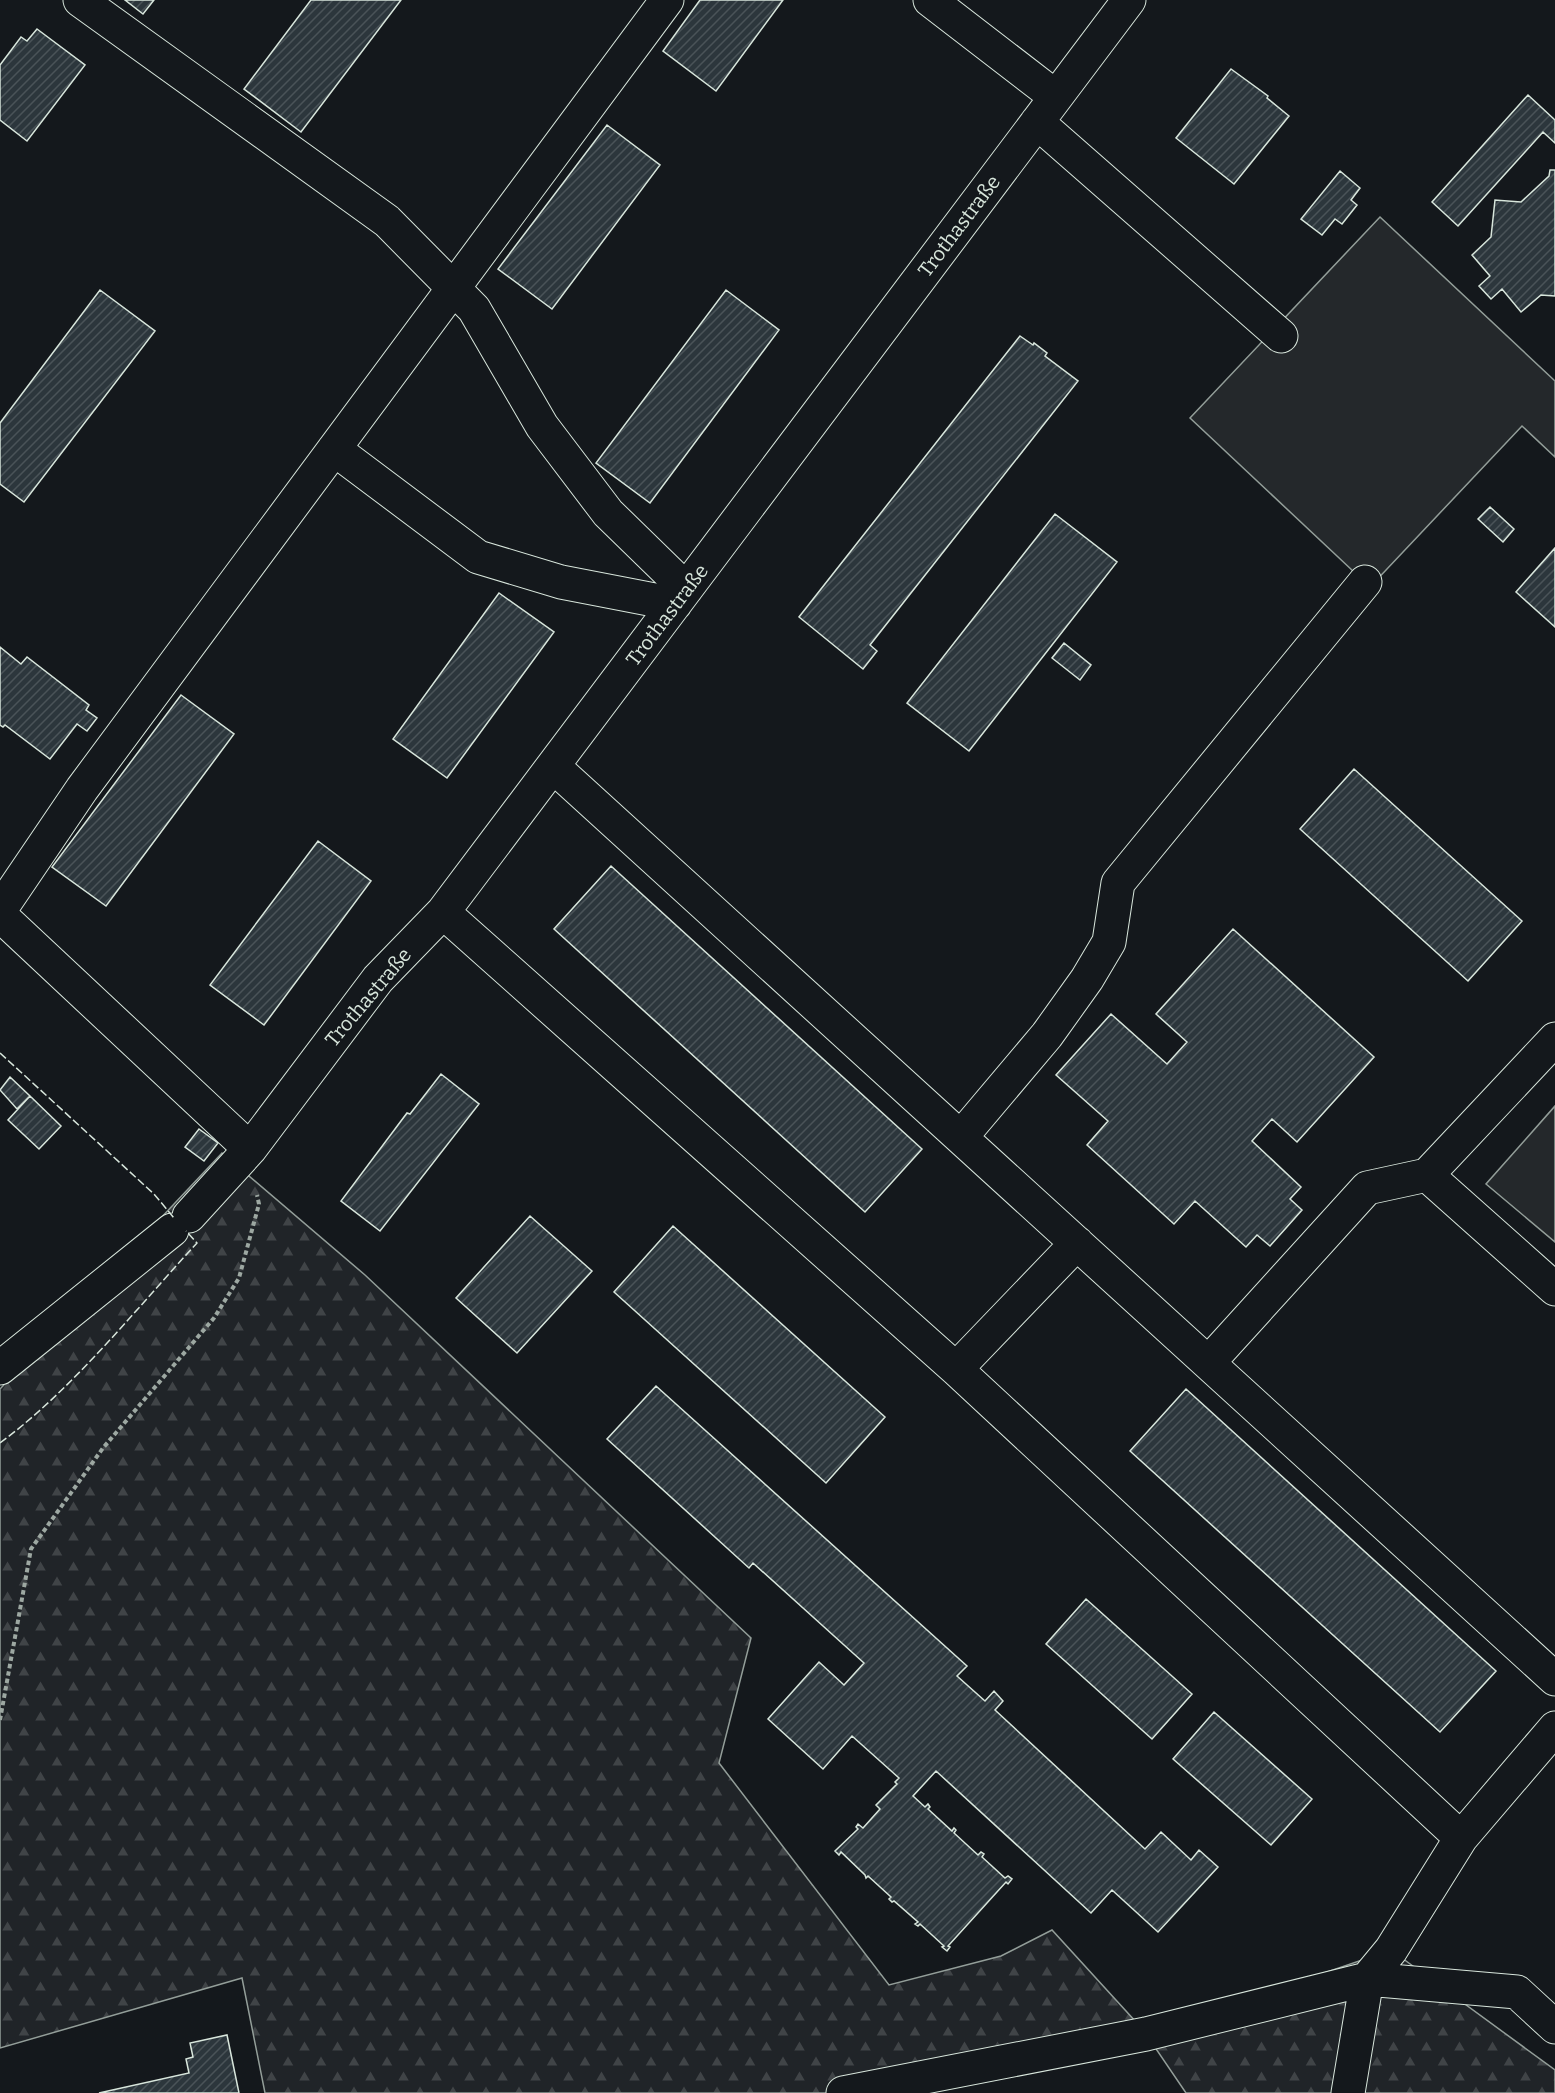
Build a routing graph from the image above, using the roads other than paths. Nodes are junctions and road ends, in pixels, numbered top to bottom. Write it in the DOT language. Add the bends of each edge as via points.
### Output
graph roads {
  1 [pos="80,0"];
  2 [pos="667,0"];
  3 [pos="930,0"];
  4 [pos="1129,0"];
  5 [pos="1047,109"];
  6 [pos="455,288"];
  7 [pos="1281,336"];
  8 [pos="334,449"];
  9 [pos="1365,582"];
  10 [pos="680,596"];
  11 [pos="554,767"];
  12 [pos="0,910"];
  13 [pos="443,912"];
  14 [pos="0,915"];
  15 [pos="1555,1039"];
  16 [pos="961,1137"];
  17 [pos="250,1149"];
  18 [pos="1428,1175"];
  19 [pos="1077,1243"];
  20 [pos="1555,1289"];
  21 [pos="1209,1362"];
  22 [pos="0,1368"];
  23 [pos="956,1369"];
  24 [pos="1555,1678"];
  25 [pos="1555,1728"];
  26 [pos="1461,1838"];
  27 [pos="1367,1979"];
  28 [pos="1555,2027"];
  29 [pos="843,2093"];
  30 [pos="1348,2093"];
  1 -- 6 [label="street" via="387,221"];
  2 -- 6 [label="street"];
  3 -- 5 [label="street"];
  4 -- 5 [label="street, Trothastraße"];
  5 -- 7 [label="street"];
  5 -- 10 [label="street, Trothastraße"];
  6 -- 8 [label="street"];
  6 -- 10 [label="street" via="474,309 542,426 608,513"];
  8 -- 10 [label="street" via="478,557 561,582"];
  8 -- 12 [label="street" via="82,789"];
  9 -- 16 [label="street" via="1118,883 1109,942 1088,979 1047,1035"];
  10 -- 11 [label="street, Trothastraße"];
  11 -- 13 [label="street, Trothastraße"];
  11 -- 16 [label="street"];
  13 -- 17 [label="street, Trothastraße" via="378,979"];
  13 -- 23 [label="street"];
  14 -- 17 [label="street"];
  15 -- 18 [label="street"];
  16 -- 19 [label="street"];
  17 -- 22 [label="street, Trothastraße" via="181,1223"];
  18 -- 20 [label="street"];
  18 -- 21 [label="street" via="1367,1188"];
  19 -- 21 [label="street"];
  19 -- 23 [label="street"];
  21 -- 24 [label="street"];
  23 -- 26 [label="street"];
  25 -- 26 [label="street"];
  26 -- 27 [label="street" via="1391,1950"];
  27 -- 28 [label="street" via="1516,1992"];
  27 -- 29 [label="street" via="1146,2034"];
  27 -- 30 [label="street"];
}
